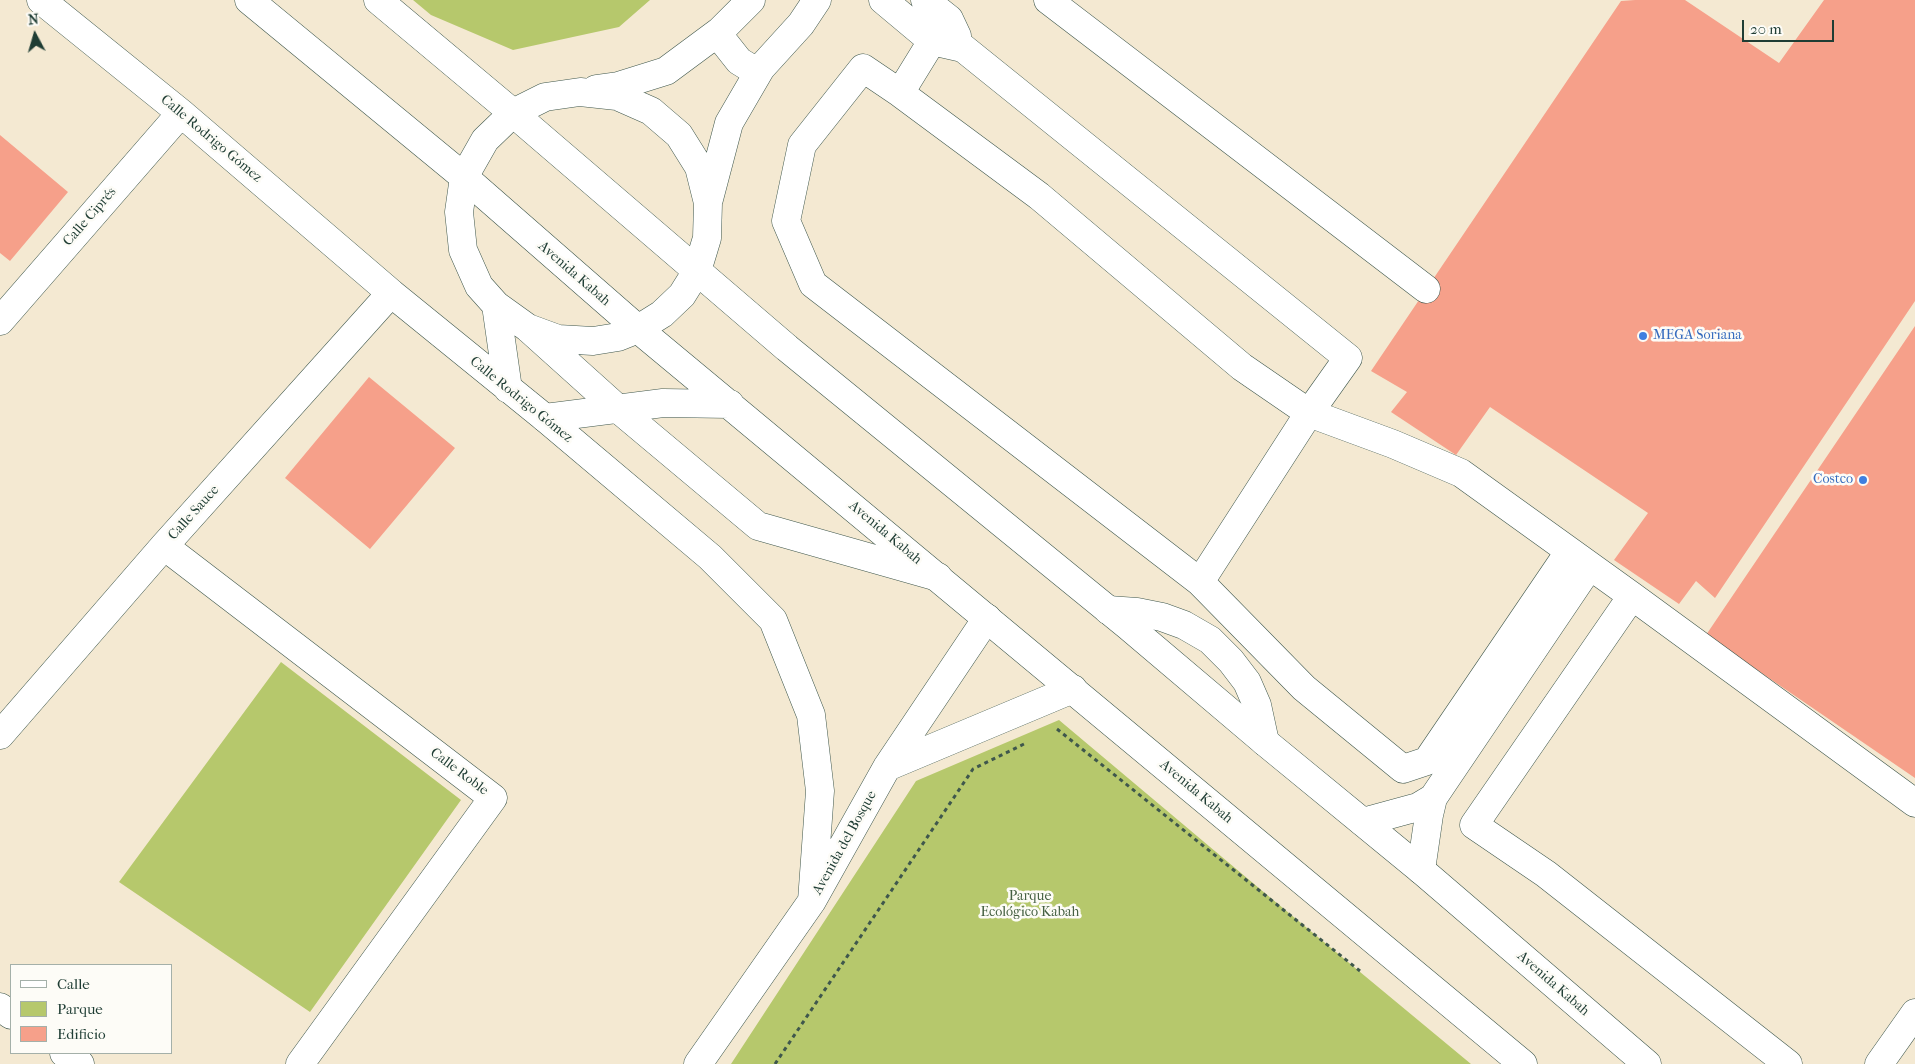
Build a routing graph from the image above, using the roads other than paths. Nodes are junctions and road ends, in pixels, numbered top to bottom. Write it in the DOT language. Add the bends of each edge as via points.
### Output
graph roads {
  1 [pos="42,0"];
  2 [pos="249,0"];
  3 [pos="378,0"];
  4 [pos="750,0"];
  5 [pos="817,0"];
  6 [pos="883,0"];
  7 [pos="924,0"];
  8 [pos="1048,0"];
  9 [pos="949,19"];
  10 [pos="720,31"];
  11 [pos="932,41"];
  12 [pos="962,48"];
  13 [pos="762,68"];
  14 [pos="580,92"];
  15 [pos="900,93"];
  16 [pos="513,113"];
  17 [pos="181,114"];
  18 [pos="464,178"];
  19 [pos="708,203"];
  20 [pos="697,271"];
  21 [pos="1426,289"];
  22 [pos="391,293"];
  23 [pos="496,305"];
  24 [pos="0,321"];
  25 [pos="528,328"];
  26 [pos="638,329"];
  27 [pos="508,389"];
  28 [pos="730,404"];
  29 [pos="617,408"];
  30 [pos="1309,413"];
  31 [pos="545,418"];
  32 [pos="164,546"];
  33 [pos="1579,559"];
  34 [pos="938,578"];
  35 [pos="1200,582"];
  36 [pos="1632,596"];
  37 [pos="1108,610"];
  38 [pos="987,618"];
  39 [pos="1073,689"];
  40 [pos="0,735"];
  41 [pos="1265,742"];
  42 [pos="887,767"];
  43 [pos="1433,798"];
  44 [pos="1915,804"];
  45 [pos="1363,822"];
  46 [pos="1421,870"];
  47 [pos="812,901"];
  48 [pos="1915,1013"];
  49 [pos="65,1054"];
  50 [pos="80,1064"];
  51 [pos="300,1064"];
  52 [pos="698,1064"];
  53 [pos="1523,1064"];
  54 [pos="1646,1064"];
  55 [pos="1788,1064"];
  56 [pos="1879,1064"];
  1 -- 17 [label="street, Calle Rodrigo Gómez"];
  2 -- 18 [label="street, Avenida Kabah"];
  3 -- 16 [label="street, Avenida Kabah"];
  4 -- 10 [label="street"];
  5 -- 13 [label="street" via="801,24"];
  6 -- 11 [label="street"];
  7 -- 9 [label="street"];
  8 -- 21 [label="street"];
  9 -- 11 [label="street"];
  9 -- 12 [label="street"];
  10 -- 13 [label="street" via="724,42 739,60 752,70"];
  10 -- 14 [label="street" via="666,71 618,86"];
  11 -- 12 [label="street"];
  11 -- 15 [label="street"];
  12 -- 30 [label="street" via="1348,358"];
  13 -- 19 [label="street" via="729,123"];
  14 -- 16 [label="street" via="545,98"];
  14 -- 19 [label="street" via="617,96 651,111 680,135 699,167"];
  15 -- 30 [label="street" via="1039,196 1242,367"];
  15 -- 35 [label="street" via="862,68 802,144 786,221 813,284"];
  16 -- 18 [label="street" via="485,140"];
  16 -- 20 [label="street, Avenida Kabah"];
  17 -- 22 [label="street, Calle Rodrigo Gómez"];
  17 -- 24 [label="street, Calle Ciprés"];
  18 -- 23 [label="street" via="458,212 462,250 479,286"];
  18 -- 26 [label="street, Avenida Kabah"];
  19 -- 20 [label="street" via="707,238"];
  20 -- 26 [label="street" via="682,294 662,314"];
  20 -- 37 [label="street, Avenida Kabah"];
  22 -- 27 [label="street, Calle Rodrigo Gómez"];
  22 -- 32 [label="street, Calle Sauce"];
  23 -- 25 [label="street"];
  23 -- 27 [label="street"];
  25 -- 26 [label="street" via="558,339 593,341"];
  25 -- 29 [label="street"];
  26 -- 28 [label="street, Avenida Kabah"];
  27 -- 31 [label="street, Calle Rodrigo Gómez"];
  28 -- 29 [label="street" via="663,403"];
  28 -- 34 [label="street, Avenida Kabah"];
  29 -- 31 [label="street"];
  29 -- 34 [label="street" via="758,526"];
  30 -- 33 [label="street" via="1461,473"];
  30 -- 35 [label="street"];
  31 -- 47 [label="street, Calle Rodrigo Gómez" via="710,557 773,620 811,715 820,792"];
  32 -- 40 [label="street, Calle Sauce"];
  32 -- 51 [label="street, Calle Roble" via="493,798"];
  33 -- 35 [label="street" via="1427,761 1403,769 1304,688"];
  33 -- 36 [label="street"];
  33 -- 43 [label="street"];
  34 -- 38 [label="street, Avenida Kabah"];
  36 -- 44 [label="street"];
  36 -- 55 [label="street" via="1474,825 1546,874"];
  37 -- 41 [label="street, Avenida Kabah"];
  37 -- 41 [label="street" via="1162,617 1210,640 1247,682 1257,705"];
  38 -- 39 [label="street, Avenida Kabah"];
  38 -- 42 [label="street, Avenida del Bosque"];
  39 -- 42 [label="street"];
  39 -- 53 [label="street, Avenida Kabah"];
  41 -- 45 [label="street, Avenida Kabah"];
  42 -- 47 [label="street, Avenida del Bosque"];
  43 -- 45 [label="street" via="1418,807"];
  43 -- 46 [label="street"];
  45 -- 46 [label="street, Avenida Kabah"];
  46 -- 54 [label="street, Avenida Kabah"];
  47 -- 52 [label="street, Avenida del Bosque"];
  48 -- 56 [label="street"];
  49 -- 50 [label="street"];
}
